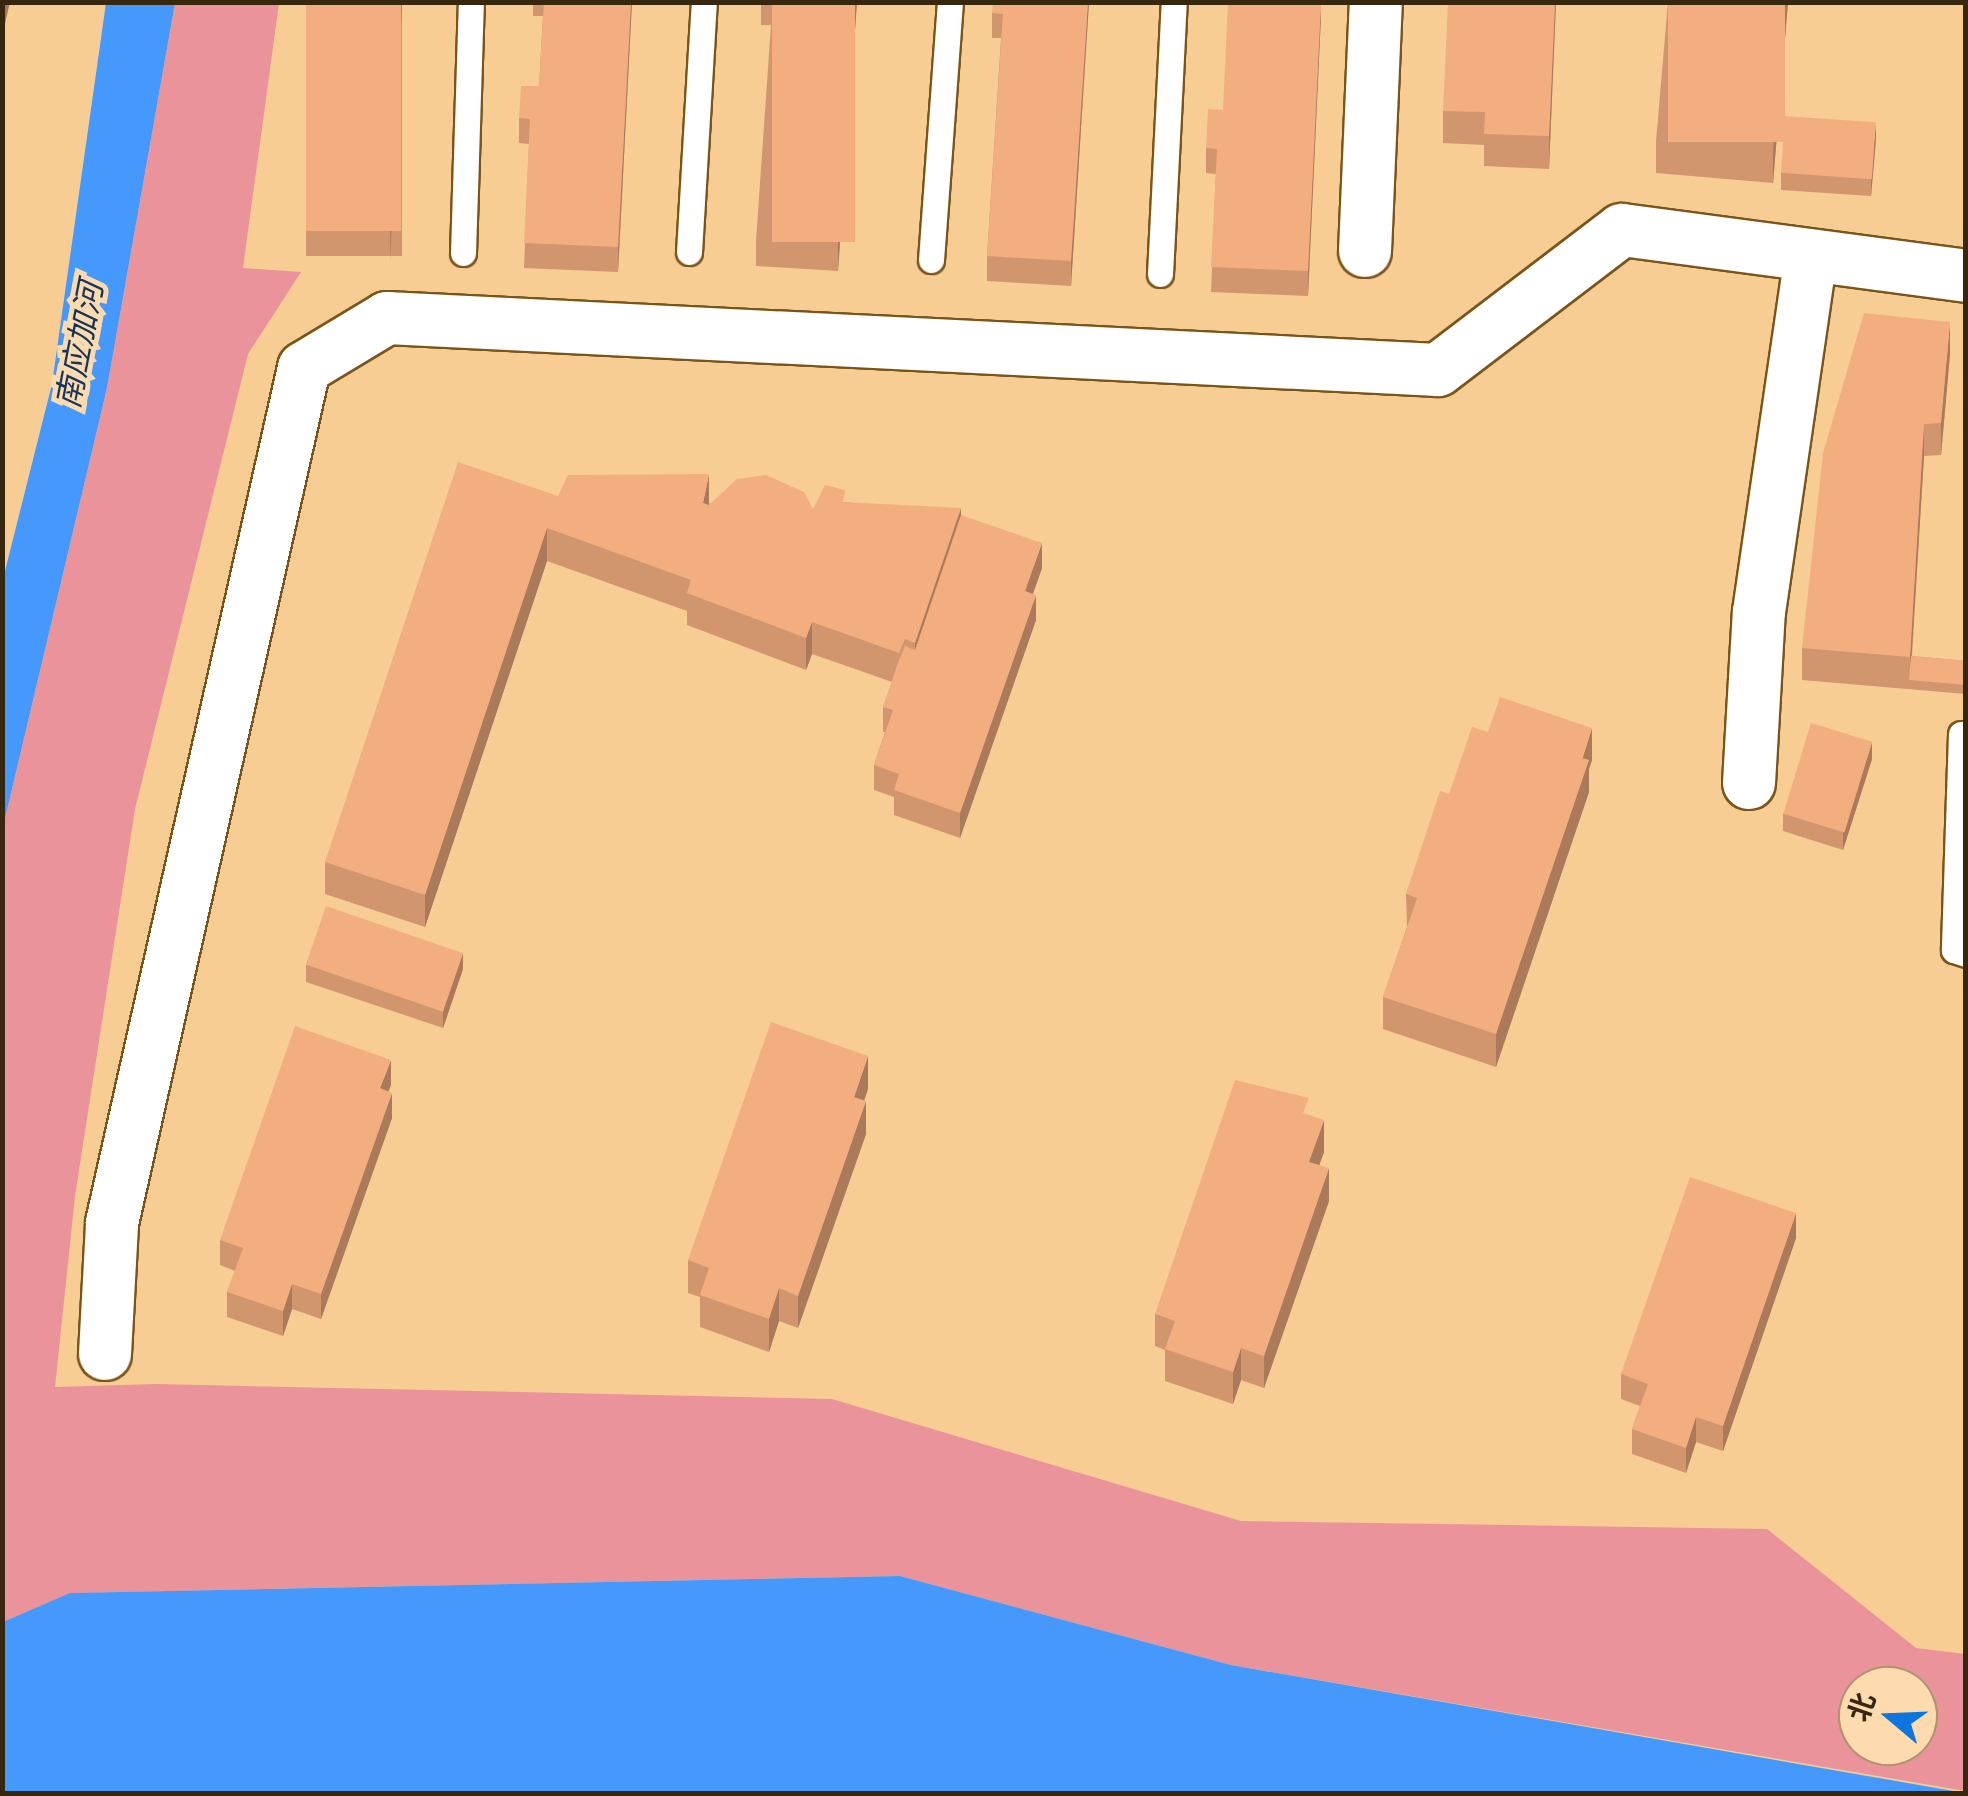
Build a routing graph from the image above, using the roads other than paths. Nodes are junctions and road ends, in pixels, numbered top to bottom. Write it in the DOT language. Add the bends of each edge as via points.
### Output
graph roads {
  1 [pos="471,2"];
  2 [pos="704,2"];
  3 [pos="950,2"];
  4 [pos="1174,2"];
  5 [pos="1376,2"];
  6 [pos="1365,250"];
  7 [pos="689,252"];
  8 [pos="463,253"];
  9 [pos="1811,256"];
  10 [pos="930,260"];
  11 [pos="1160,274"];
  12 [pos="1966,276"];
  13 [pos="1961,734"];
  14 [pos="1749,783"];
  15 [pos="1966,954"];
  16 [pos="105,1354"];
  1 -- 8 [label="lane"];
  2 -- 7 [label="lane"];
  3 -- 10 [label="lane"];
  4 -- 11 [label="lane"];
  5 -- 6 [label="street"];
  9 -- 12 [label="street"];
  9 -- 14 [label="street" via="1759,612"];
  9 -- 16 [label="street" via="1622,230 1438,370 387,318 304,368 112,1223"];
  13 -- 15 [label="lane" via="1954,950"];
}
